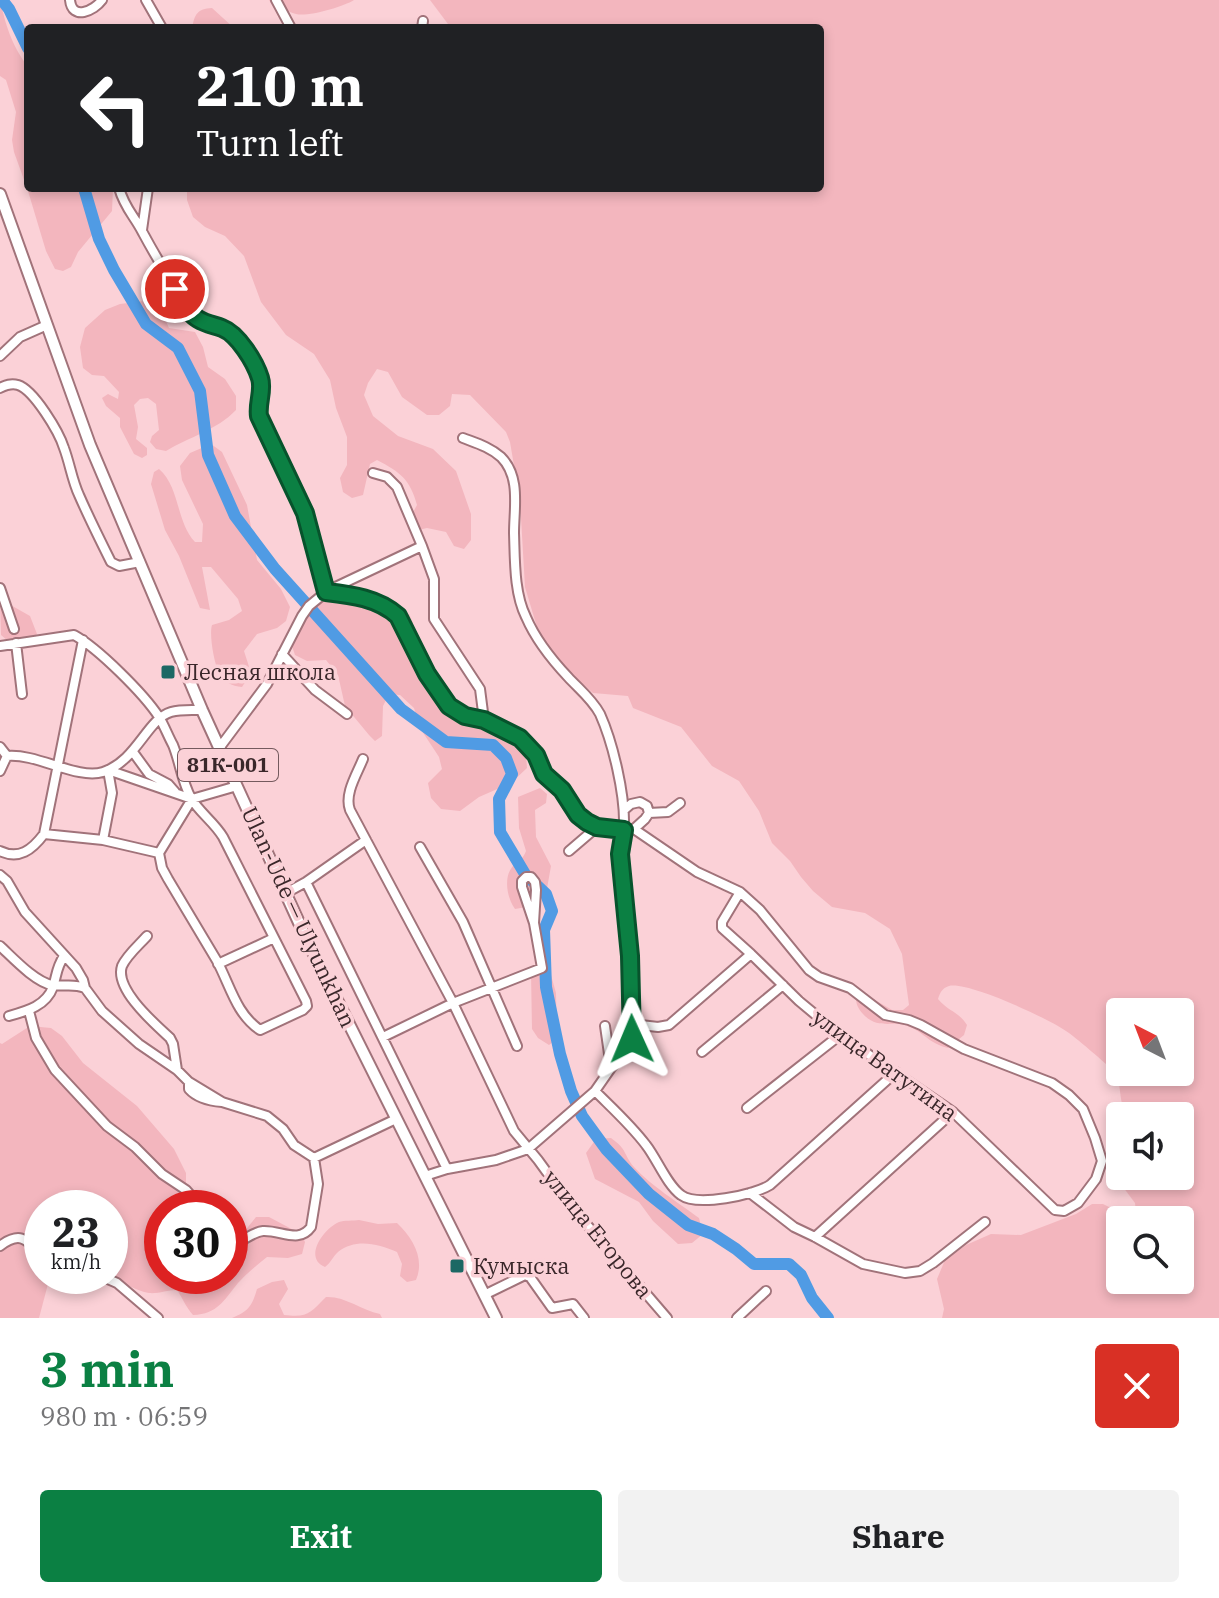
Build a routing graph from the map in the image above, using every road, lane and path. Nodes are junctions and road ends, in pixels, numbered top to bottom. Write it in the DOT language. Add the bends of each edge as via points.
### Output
graph roads {
  1 [pos="70,0"];
  2 [pos="102,0"];
  3 [pos="146,0"];
  4 [pos="276,0"];
  5 [pos="160,24"];
  6 [pos="289,24"];
  7 [pos="120,192"];
  8 [pos="147,192"];
  9 [pos="0,194"];
  10 [pos="142,230"];
  11 [pos="47,325"];
  12 [pos="0,356"];
  13 [pos="0,388"];
  14 [pos="463,438"];
  15 [pos="373,473"];
  16 [pos="422,546"];
  17 [pos="140,562"];
  18 [pos="0,588"];
  19 [pos="326,592"];
  20 [pos="14,629"];
  21 [pos="83,640"];
  22 [pos="16,643"];
  23 [pos="0,646"];
  24 [pos="282,654"];
  25 [pos="22,694"];
  26 [pos="482,705"];
  27 [pos="202,710"];
  28 [pos="347,714"];
  29 [pos="465,716"];
  30 [pos="160,718"];
  31 [pos="484,720"];
  32 [pos="0,747"];
  33 [pos="220,747"];
  34 [pos="133,752"];
  35 [pos="7,756"];
  36 [pos="363,759"];
  37 [pos="58,766"];
  38 [pos="108,770"];
  39 [pos="0,771"];
  40 [pos="237,786"];
  41 [pos="177,794"];
  42 [pos="192,799"];
  43 [pos="680,803"];
  44 [pos="624,810"];
  45 [pos="649,813"];
  46 [pos="597,827"];
  47 [pos="629,829"];
  48 [pos="44,834"];
  49 [pos="103,840"];
  50 [pos="366,840"];
  51 [pos="420,847"];
  52 [pos="0,851"];
  53 [pos="569,851"];
  54 [pos="159,853"];
  55 [pos="0,875"];
  56 [pos="306,882"];
  57 [pos="740,892"];
  58 [pos="286,893"];
  59 [pos="534,923"];
  60 [pos="147,936"];
  61 [pos="274,938"];
  62 [pos="0,946"];
  63 [pos="751,954"];
  64 [pos="64,956"];
  65 [pos="218,964"];
  66 [pos="54,985"];
  67 [pos="783,985"];
  68 [pos="492,987"];
  69 [pos="85,988"];
  70 [pos="453,1003"];
  71 [pos="29,1011"];
  72 [pos="9,1016"];
  73 [pos="632,1024"];
  74 [pos="605,1026"];
  75 [pos="840,1035"];
  76 [pos="383,1037"];
  77 [pos="517,1046"];
  78 [pos="702,1052"];
  79 [pos="611,1068"];
  80 [pos="177,1070"];
  81 [pos="896,1072"];
  82 [pos="595,1091"];
  83 [pos="747,1108"];
  84 [pos="953,1112"];
  85 [pos="396,1119"];
  86 [pos="528,1149"];
  87 [pos="314,1158"];
  88 [pos="447,1169"];
  89 [pos="425,1176"];
  90 [pos="186,1190"];
  91 [pos="750,1193"];
  92 [pos="985,1222"];
  93 [pos="248,1237"];
  94 [pos="815,1237"];
  95 [pos="24,1239"];
  96 [pos="0,1246"];
  97 [pos="766,1291"];
  98 [pos="128,1292"];
  99 [pos="484,1295"];
  100 [pos="158,1318"];
  101 [pos="496,1318"];
  102 [pos="584,1318"];
  103 [pos="667,1318"];
  104 [pos="737,1318"];
  1 -- 2 [label="street" via="79,13"];
  3 -- 5 [label="street"];
  4 -- 6 [label="street"];
  7 -- 10 [label="street"];
  8 -- 10 [label="street"];
  9 -- 11 [label="main road, Ulan-Ude — Ulyunkhan / 81К-001"];
  10 -- 19 [label="street" via="195,318 238,338 258,373 259,416 305,513"];
  11 -- 12 [label="street" via="20,337"];
  11 -- 17 [label="main road, Ulan-Ude — Ulyunkhan / 81К-001"];
  13 -- 17 [label="street" via="15,384 25,389 53,425 79,497 111,562"];
  14 -- 44 [label="street" via="490,449 511,471 518,588 525,615 601,716"];
  15 -- 16 [label="street" via="393,481"];
  16 -- 19 [label="street"];
  16 -- 26 [label="street" via="434,579 434,619 478,684"];
  17 -- 27 [label="main road, Ulan-Ude — Ulyunkhan / 81К-001"];
  18 -- 20 [label="street"];
  19 -- 24 [label="street" via="309,606"];
  19 -- 29 [label="street" via="354,595 391,609 449,706"];
  21 -- 22 [label="street" via="64,635"];
  21 -- 30 [label="street"];
  21 -- 37 [label="street"];
  22 -- 23 [label="street"];
  22 -- 25 [label="street"];
  24 -- 28 [label="street" via="315,690"];
  24 -- 33 [label="street" via="257,699"];
  26 -- 29 [label="street"];
  26 -- 31 [label="street"];
  27 -- 30 [label="street" via="172,711"];
  27 -- 33 [label="main road, Ulan-Ude — Ulyunkhan / 81К-001"];
  29 -- 31 [label="street"];
  30 -- 34 [label="street"];
  30 -- 42 [label="street"];
  31 -- 46 [label="street" via="530,746 544,774 578,815"];
  32 -- 35 [label="street"];
  33 -- 40 [label="main road, Ulan-Ude — Ulyunkhan / 81К-001"];
  34 -- 38 [label="street"];
  34 -- 41 [label="street" via="149,774"];
  35 -- 37 [label="street"];
  35 -- 39 [label="street"];
  36 -- 50 [label="street, улица Егорова" via="347,803"];
  37 -- 38 [label="street" via="88,773"];
  37 -- 48 [label="street"];
  38 -- 41 [label="street"];
  38 -- 49 [label="street" via="112,793"];
  40 -- 42 [label="street"];
  40 -- 58 [label="main road, Ulan-Ude — Ulyunkhan / 81К-001"];
  41 -- 42 [label="street"];
  42 -- 54 [label="street"];
  42 -- 61 [label="street" via="216,825"];
  43 -- 45 [label="street" via="668,812"];
  44 -- 45 [label="street" via="640,802"];
  44 -- 47 [label="street"];
  45 -- 47 [label="street"];
  46 -- 47 [label="street"];
  46 -- 53 [label="street"];
  47 -- 57 [label="street"];
  47 -- 73 [label="street" via="620,854"];
  48 -- 49 [label="street"];
  48 -- 52 [label="street" via="18,855"];
  49 -- 54 [label="street"];
  50 -- 56 [label="street"];
  50 -- 70 [label="street, улица Егорова"];
  51 -- 68 [label="street" via="458,911"];
  54 -- 65 [label="street" via="162,868"];
  55 -- 64 [label="street"];
  56 -- 58 [label="street"];
  56 -- 76 [label="street"];
  57 -- 63 [label="street, улица Ватутина" via="722,928"];
  57 -- 84 [label="street, улица Ватутина" via="819,977 850,988 885,1015 921,1025 1069,1095 1083,1109 1102,1161 1096,1179 1078,1203 1055,1210"];
  58 -- 85 [label="main road, Ulan-Ude — Ulyunkhan / 81К-001"];
  59 -- 59 [label="street" via="522,887 526,877 535,882"];
  59 -- 68 [label="street" via="542,968"];
  60 -- 80 [label="street" via="123,964 122,979 137,1005 170,1038"];
  61 -- 65 [label="street"];
  61 -- 65 [label="street" via="307,1006 260,1030 249,1024"];
  62 -- 66 [label="street"];
  63 -- 67 [label="street, улица Ватутина"];
  63 -- 73 [label="street" via="669,1025"];
  64 -- 66 [label="street"];
  64 -- 69 [label="street"];
  66 -- 69 [label="street"];
  66 -- 71 [label="street"];
  67 -- 75 [label="street, улица Ватутина"];
  67 -- 78 [label="street"];
  68 -- 70 [label="street"];
  68 -- 77 [label="street"];
  69 -- 80 [label="street" via="133,1039"];
  70 -- 76 [label="street"];
  70 -- 86 [label="street, улица Егорова" via="509,1123"];
  71 -- 72 [label="street"];
  71 -- 90 [label="street" via="36,1038 55,1070 107,1126"];
  73 -- 79 [label="street" via="629,1046"];
  74 -- 79 [label="street"];
  75 -- 81 [label="street, улица Ватутина"];
  75 -- 83 [label="street"];
  76 -- 88 [label="street"];
  79 -- 82 [label="street"];
  80 -- 87 [label="street" via="222,1102 275,1121"];
  81 -- 84 [label="street, улица Ватутина"];
  81 -- 91 [label="street" via="770,1185"];
  82 -- 86 [label="street"];
  82 -- 91 [label="street" via="644,1141 681,1195 699,1201"];
  84 -- 94 [label="street"];
  85 -- 87 [label="street"];
  85 -- 89 [label="main road, Ulan-Ude — Ulyunkhan / 81К-001"];
  86 -- 88 [label="street"];
  86 -- 103 [label="street, улица Егорова"];
  87 -- 93 [label="street" via="318,1184 307,1232 297,1236 263,1231"];
  88 -- 89 [label="street"];
  89 -- 99 [label="main road, Ulan-Ude — Ulyunkhan / 81К-001"];
  91 -- 94 [label="street"];
  92 -- 94 [label="street" via="933,1263 905,1273 863,1264"];
  95 -- 96 [label="street" via="11,1238"];
  97 -- 104 [label="street"];
  98 -- 100 [label="street"];
  99 -- 101 [label="main road, Ulan-Ude — Ulyunkhan / 81К-001"];
  99 -- 102 [label="street" via="525,1275 552,1308 573,1304"];
}
